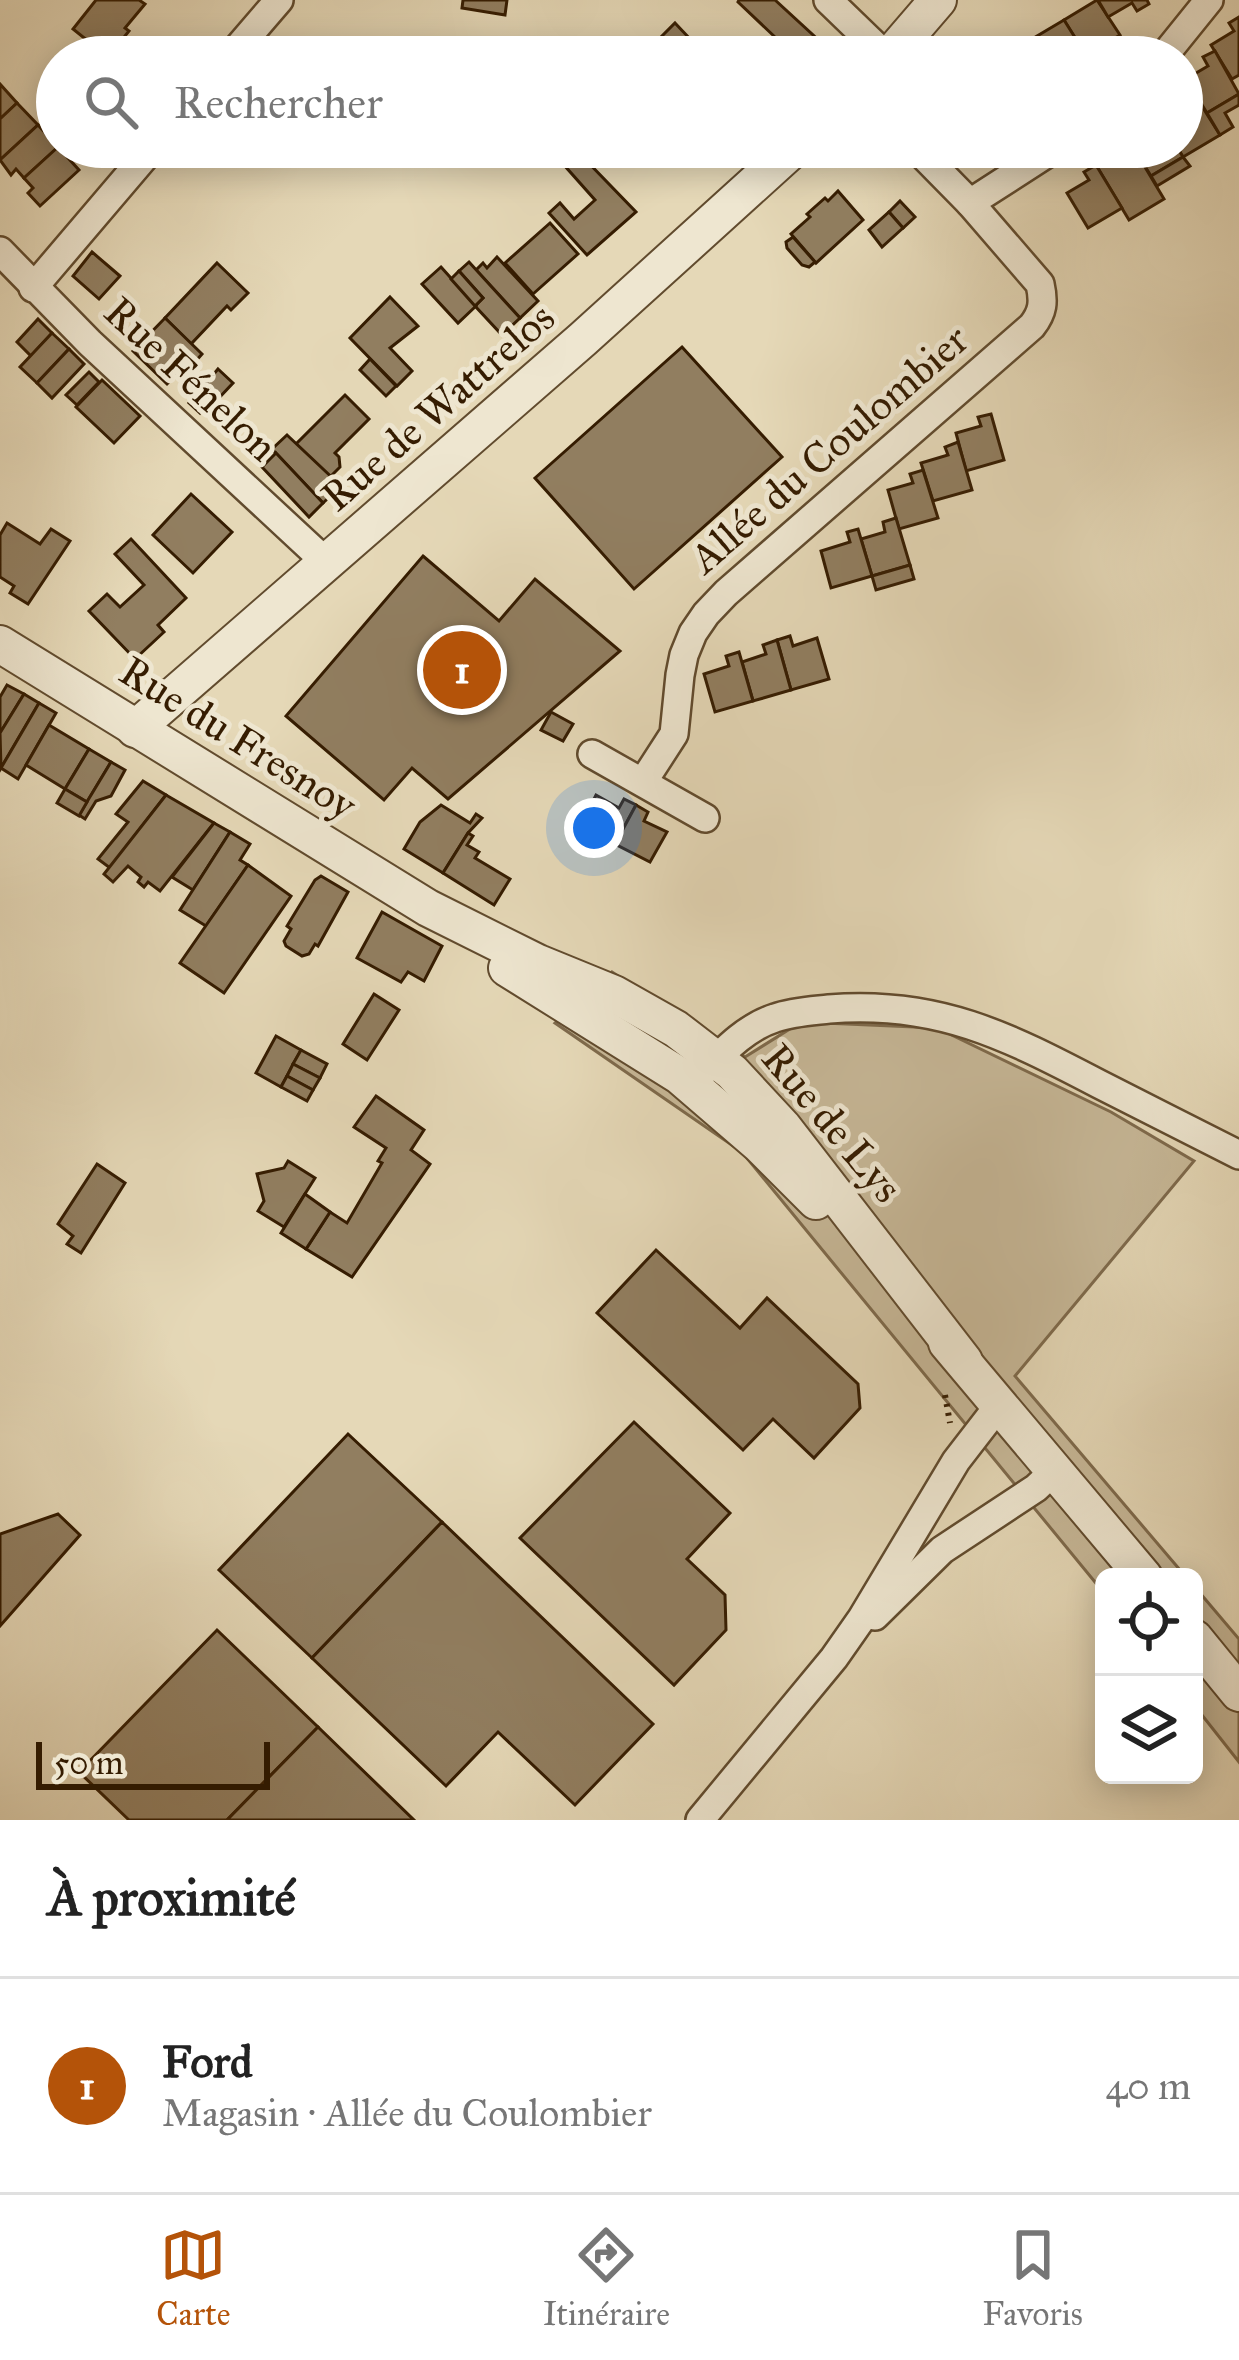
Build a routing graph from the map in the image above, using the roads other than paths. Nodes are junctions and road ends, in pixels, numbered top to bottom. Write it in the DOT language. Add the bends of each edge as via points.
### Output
graph roads {
  1 [pos="279,0"];
  2 [pos="828,0"];
  3 [pos="938,0"];
  4 [pos="1209,0"];
  5 [pos="248,36"];
  6 [pos="866,36"];
  7 [pos="906,36"];
  8 [pos="1180,36"];
  9 [pos="135,168"];
  10 [pos="772,168"];
  11 [pos="936,168"];
  12 [pos="1024,168"];
  13 [pos="970,203"];
  14 [pos="0,251"];
  15 [pos="33,288"];
  16 [pos="328,564"];
  17 [pos="0,644"];
  18 [pos="135,729"];
  19 [pos="592,754"];
  20 [pos="643,782"];
  21 [pos="705,818"];
  22 [pos="521,965"];
  23 [pos="704,1071"];
  24 [pos="1239,1155"];
  25 [pos="1000,1404"];
  26 [pos="1055,1470"];
  27 [pos="1137,1568"];
  28 [pos="1203,1649"];
  29 [pos="834,1658"];
  30 [pos="1239,1693"];
  31 [pos="700,1820"];
  1 -- 5 [label="street"];
  2 -- 6 [label="street"];
  3 -- 7 [label="street"];
  4 -- 8 [label="street"];
  9 -- 15 [label="street"];
  10 -- 16 [label="street, Rue de Wattrelos"];
  11 -- 13 [label="street, Allée du Coulombier"];
  12 -- 13 [label="street"];
  13 -- 20 [label="street, Allée du Coulombier" via="1040,284 1040,316 706,614 684,655 674,734"];
  14 -- 15 [label="street, Rue Fénelon"];
  15 -- 16 [label="street, Rue Fénelon"];
  16 -- 18 [label="street, Rue de Wattrelos"];
  17 -- 18 [label="street, Rue du Fresnoy"];
  18 -- 22 [label="street, Rue du Fresnoy"];
  19 -- 20 [label="street"];
  20 -- 21 [label="street"];
  22 -- 23 [label="street, Rue de Lys" via="614,994 676,1029"];
  23 -- 24 [label="street" via="774,1018 911,1010 986,1029"];
  23 -- 25 [label="street, Rue de Lys" via="758,1097 953,1369"];
  25 -- 26 [label="street, Rue de Lys"];
  25 -- 29 [label="street"];
  26 -- 27 [label="street, Rue de Lys"];
  26 -- 29 [label="street" via="942,1550"];
  28 -- 30 [label="street"];
  29 -- 31 [label="street"];
}
